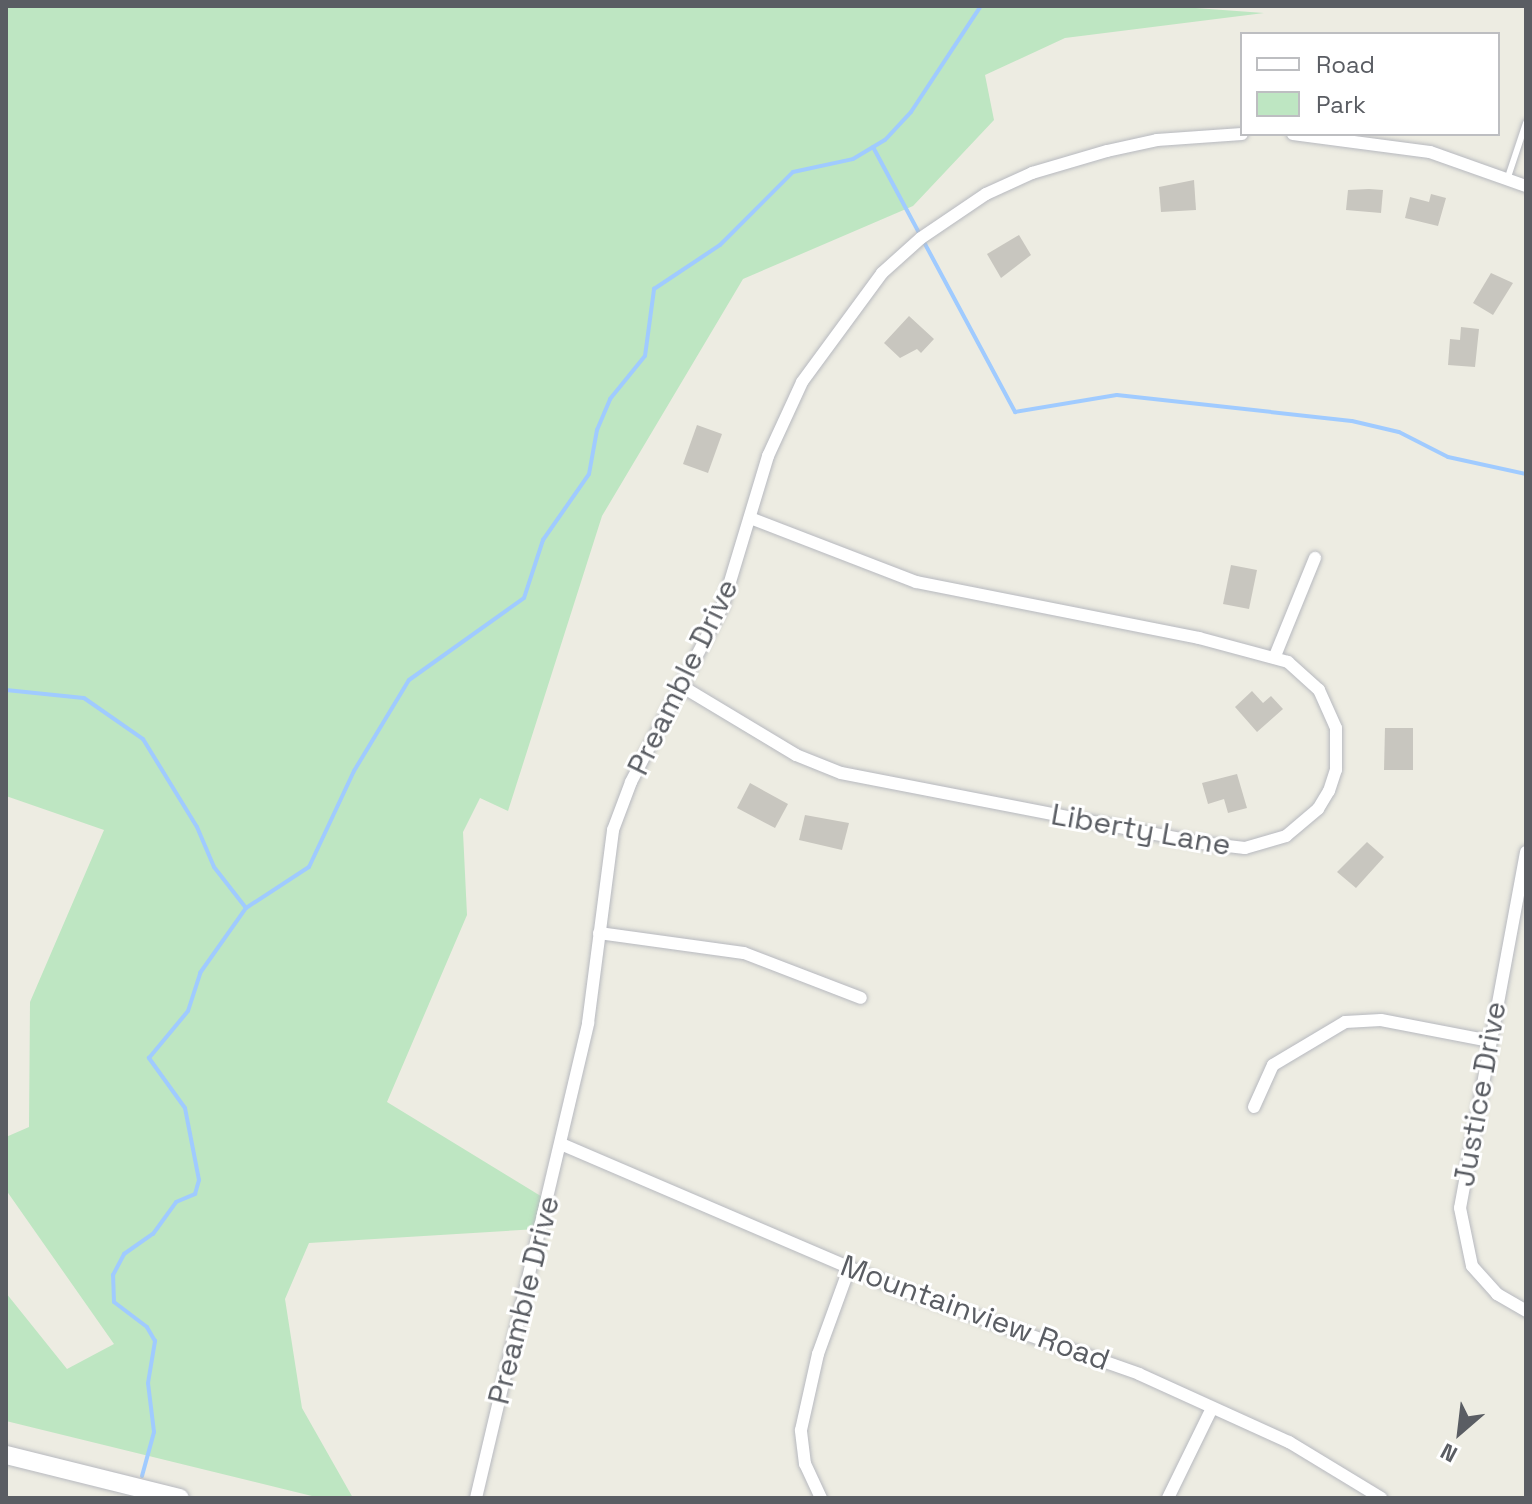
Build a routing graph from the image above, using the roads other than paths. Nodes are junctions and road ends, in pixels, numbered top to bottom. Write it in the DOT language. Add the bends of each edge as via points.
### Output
graph roads {
  1 [pos="1526,123"];
  2 [pos="1240,134"];
  3 [pos="1308,136"];
  4 [pos="1508,177"];
  5 [pos="1526,186"];
  6 [pos="750,518"];
  7 [pos="1315,558"];
  8 [pos="1275,656"];
  9 [pos="683,687"];
  10 [pos="1526,852"];
  11 [pos="599,933"];
  12 [pos="861,998"];
  13 [pos="1490,1041"];
  14 [pos="1254,1107"];
  15 [pos="561,1144"];
  16 [pos="849,1269"];
  17 [pos="1526,1311"];
  18 [pos="1212,1408"];
  19 [pos="6,1455"];
  20 [pos="180,1498"];
  21 [pos="476,1498"];
  22 [pos="821,1498"];
  23 [pos="1168,1498"];
  24 [pos="1381,1498"];
  1 -- 4 [label="lane"];
  2 -- 6 [label="street, Preamble Drive" via="1157,140 1056,165 986,194 921,238 864,293 816,358 778,430"];
  3 -- 4 [label="street" via="1430,152"];
  4 -- 5 [label="street"];
  6 -- 8 [label="street, Liberty Lane" via="928,585"];
  6 -- 9 [label="street, Preamble Drive" via="723,605"];
  7 -- 8 [label="street"];
  8 -- 9 [label="street, Liberty Lane" via="1306,674 1330,708 1338,749 1336,770 1318,809 1303,824 1286,836 1245,848 841,773 796,755"];
  9 -- 11 [label="street, Preamble Drive" via="622,805 607,854"];
  10 -- 13 [label="street, Justice Drive"];
  11 -- 12 [label="street" via="744,953"];
  11 -- 15 [label="street, Preamble Drive" via="592,1000"];
  13 -- 14 [label="street" via="1381,1020 1345,1022 1273,1065"];
  13 -- 17 [label="street, Justice Drive" via="1462,1188 1461,1229 1472,1266 1483,1280"];
  15 -- 16 [label="street, Mountainview Road"];
  15 -- 21 [label="street, Preamble Drive"];
  16 -- 18 [label="street, Mountainview Road" via="1099,1357"];
  16 -- 22 [label="street" via="818,1354 801,1430 805,1464"];
  18 -- 23 [label="street"];
  18 -- 24 [label="street, Mountainview Road" via="1310,1453"];
  19 -- 20 [label="main road"];
}
